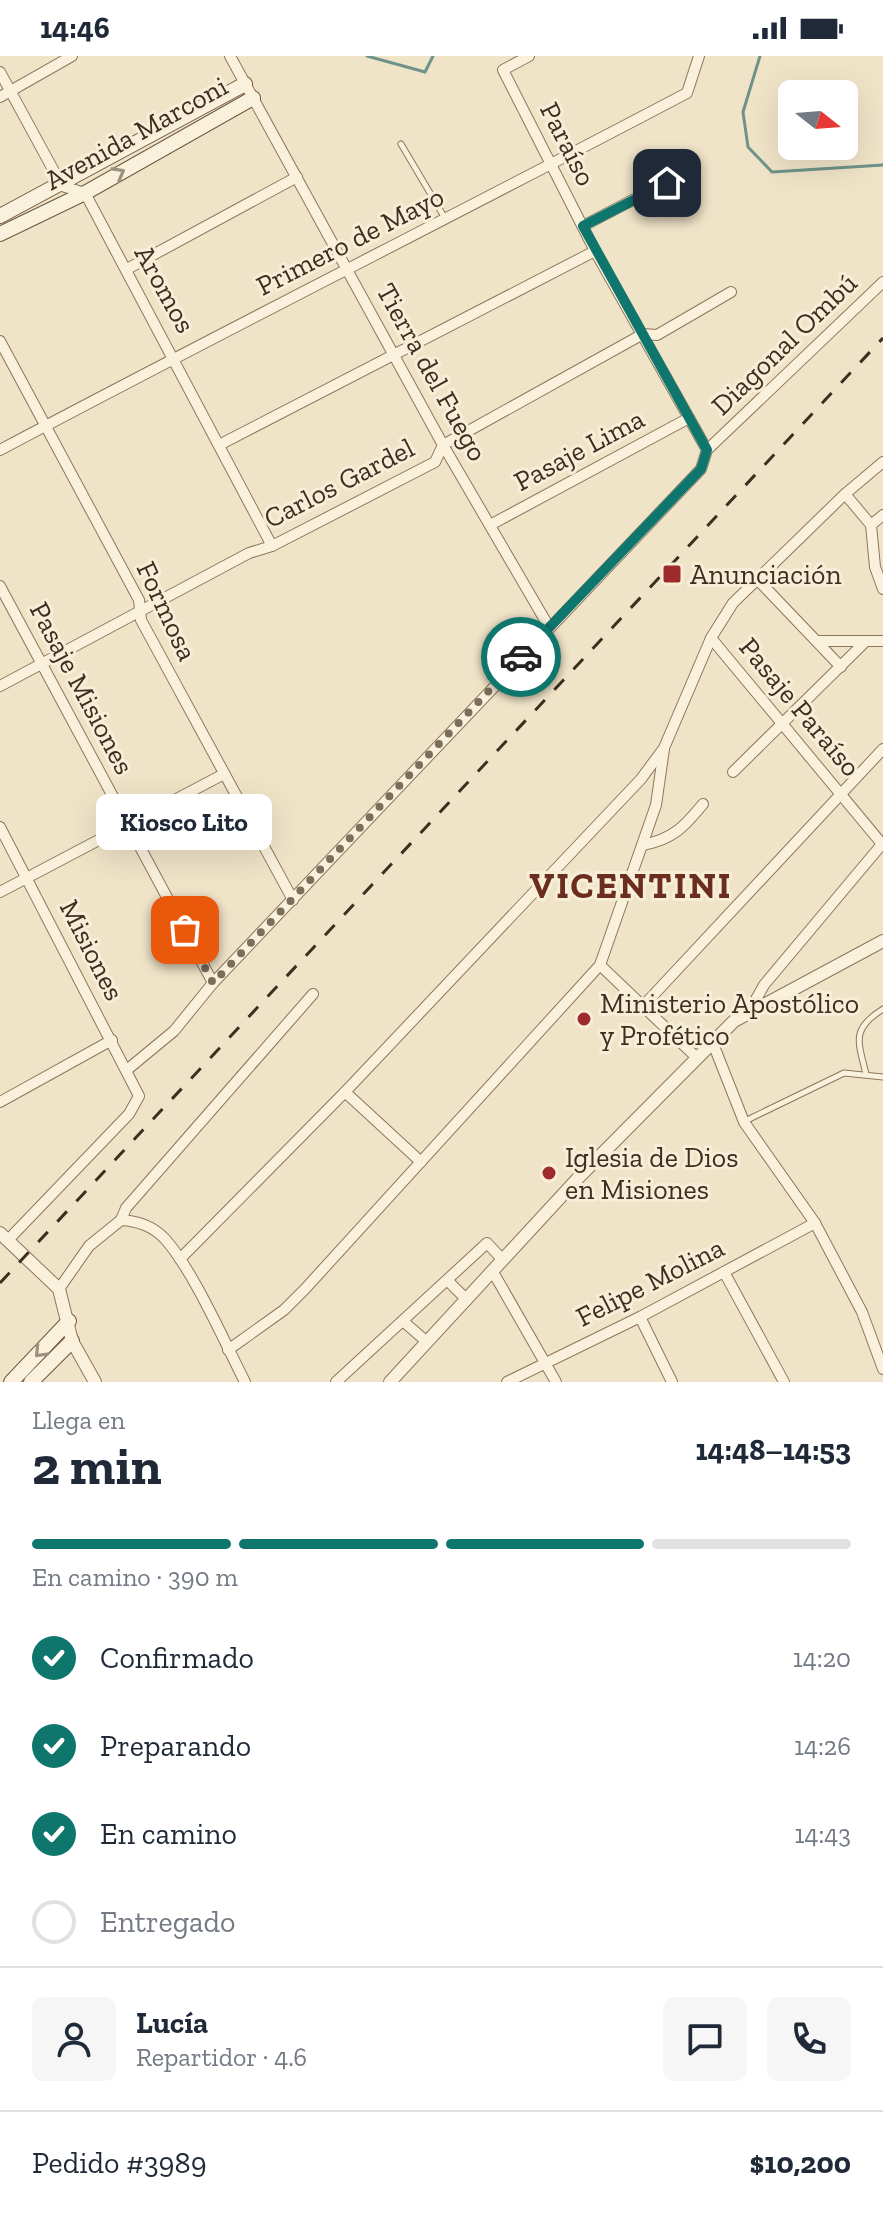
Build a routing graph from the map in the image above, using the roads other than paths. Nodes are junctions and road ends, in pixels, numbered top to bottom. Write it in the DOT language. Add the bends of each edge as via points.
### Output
graph roads {
  1 [pos="72,56"];
  2 [pos="230,56"];
  3 [pos="529,56"];
  4 [pos="699,56"];
  5 [pos="0,72"];
  6 [pos="245,84"];
  7 [pos="5,94"];
  8 [pos="253,98"];
  9 [pos="401,144"];
  10 [pos="552,164"];
  11 [pos="694,168"];
  12 [pos="297,177"];
  13 [pos="62,186"];
  14 [pos="85,193"];
  15 [pos="0,216"];
  16 [pos="446,221"];
  17 [pos="583,226"];
  18 [pos="0,234"];
  19 [pos="595,251"];
  20 [pos="127,269"];
  21 [pos="348,270"];
  22 [pos="883,282"];
  23 [pos="731,292"];
  24 [pos="643,334"];
  25 [pos="0,341"];
  26 [pos="174,356"];
  27 [pos="394,357"];
  28 [pos="689,418"];
  29 [pos="45,426"];
  30 [pos="221,444"];
  31 [pos="443,445"];
  32 [pos="0,450"];
  33 [pos="707,450"];
  34 [pos="883,462"];
  35 [pos="845,494"];
  36 [pos="883,515"];
  37 [pos="492,524"];
  38 [pos="871,525"];
  39 [pos="272,546"];
  40 [pos="758,580"];
  41 [pos="0,586"];
  42 [pos="883,589"];
  43 [pos="140,611"];
  44 [pos="549,627"];
  45 [pos="711,638"];
  46 [pos="817,641"];
  47 [pos="883,641"];
  48 [pos="865,642"];
  49 [pos="42,664"];
  50 [pos="841,667"];
  51 [pos="0,686"];
  52 [pos="780,723"];
  53 [pos="664,748"];
  54 [pos="883,749"];
  55 [pos="733,772"];
  56 [pos="224,774"];
  57 [pos="840,794"];
  58 [pos="703,804"];
  59 [pos="129,826"];
  60 [pos="0,827"];
  61 [pos="883,843"];
  62 [pos="643,845"];
  63 [pos="28,877"];
  64 [pos="0,892"];
  65 [pos="293,900"];
  66 [pos="883,941"];
  67 [pos="600,965"];
  68 [pos="213,983"];
  69 [pos="313,994"];
  70 [pos="645,1004"];
  71 [pos="883,1009"];
  72 [pos="750,1010"];
  73 [pos="112,1040"];
  74 [pos="712,1041"];
  75 [pos="695,1056"];
  76 [pos="128,1069"];
  77 [pos="866,1074"];
  78 [pos="883,1077"];
  79 [pos="345,1092"];
  80 [pos="0,1102"];
  81 [pos="744,1122"];
  82 [pos="421,1162"];
  83 [pos="121,1220"];
  84 [pos="815,1223"];
  85 [pos="4,1236"];
  86 [pos="180,1259"];
  87 [pos="503,1260"];
  88 [pos="493,1272"];
  89 [pos="724,1272"];
  90 [pos="448,1281"];
  91 [pos="59,1289"];
  92 [pos="467,1300"];
  93 [pos="640,1317"];
  94 [pos="69,1321"];
  95 [pos="404,1322"];
  96 [pos="72,1341"];
  97 [pos="427,1342"];
  98 [pos="228,1350"];
  99 [pos="545,1362"];
  100 [pos="883,1369"];
  101 [pos="11,1382"];
  102 [pos="31,1382"];
  103 [pos="95,1382"];
  104 [pos="245,1382"];
  105 [pos="336,1382"];
  106 [pos="390,1382"];
  107 [pos="507,1382"];
  108 [pos="556,1382"];
  109 [pos="672,1382"];
  110 [pos="784,1382"];
  1 -- 7 [label="street"];
  2 -- 6 [label="street, Tierra del Fuego"];
  3 -- 10 [label="street, Paraíso" via="503,70"];
  4 -- 10 [label="street, Primero de Mayo" via="687,93"];
  5 -- 7 [label="street"];
  6 -- 8 [label="street, Tierra del Fuego"];
  6 -- 13 [label="main road, Avenida Marconi"];
  7 -- 13 [label="street"];
  8 -- 12 [label="street, Tierra del Fuego"];
  14 -- 8 [label="main road, Avenida Marconi, one-way"];
  9 -- 16 [label="lane"];
  10 -- 16 [label="street, Primero de Mayo"];
  10 -- 17 [label="street, Paraíso"];
  11 -- 17 [label="street"];
  12 -- 20 [label="street"];
  12 -- 21 [label="street, Tierra del Fuego"];
  13 -- 14 [label="street"];
  13 -- 15 [label="main road, Avenida Marconi"];
  14 -- 18 [label="main road, Avenida Marconi"];
  14 -- 20 [label="street, Aromos"];
  16 -- 21 [label="street, Primero de Mayo"];
  17 -- 19 [label="street, Paraíso"];
  19 -- 24 [label="street, Paraíso"];
  19 -- 27 [label="street"];
  20 -- 26 [label="street, Aromos"];
  21 -- 26 [label="street, Primero de Mayo"];
  21 -- 27 [label="street, Tierra del Fuego"];
  22 -- 33 [label="street, Diagonal Ombú"];
  23 -- 24 [label="street, Carlos Gardel" via="657,335"];
  24 -- 28 [label="street, Paraíso"];
  24 -- 31 [label="street, Carlos Gardel"];
  25 -- 29 [label="street, Formosa"];
  26 -- 29 [label="street, Primero de Mayo"];
  26 -- 30 [label="street, Aromos"];
  27 -- 30 [label="street"];
  27 -- 31 [label="street, Tierra del Fuego"];
  28 -- 33 [label="street, Paraíso"];
  28 -- 37 [label="street, Pasaje Lima"];
  29 -- 32 [label="street, Primero de Mayo"];
  29 -- 43 [label="street, Formosa" via="139,600"];
  30 -- 39 [label="street, Aromos"];
  31 -- 37 [label="street, Tierra del Fuego"];
  31 -- 39 [label="street, Carlos Gardel" via="435,462"];
  33 -- 44 [label="street, Diagonal Ombú" via="701,469"];
  34 -- 35 [label="street"];
  35 -- 38 [label="street"];
  35 -- 40 [label="street"];
  36 -- 38 [label="street"];
  37 -- 44 [label="street, Tierra del Fuego"];
  38 -- 42 [label="street"];
  39 -- 43 [label="street, Carlos Gardel"];
  40 -- 45 [label="street" via="733,603"];
  40 -- 46 [label="street"];
  41 -- 49 [label="street, Pasaje Misiones"];
  43 -- 49 [label="street, Carlos Gardel"];
  43 -- 56 [label="street, Formosa"];
  44 -- 65 [label="street, Diagonal Ombú"];
  45 -- 52 [label="street, Pasaje Paraíso"];
  45 -- 53 [label="street"];
  46 -- 48 [label="street"];
  46 -- 50 [label="street"];
  47 -- 48 [label="street"];
  48 -- 50 [label="street"];
  49 -- 51 [label="street, Carlos Gardel"];
  49 -- 59 [label="street, Pasaje Misiones"];
  50 -- 52 [label="street"];
  52 -- 55 [label="street"];
  52 -- 57 [label="street, Pasaje Paraíso"];
  53 -- 62 [label="street" via="656,805"];
  53 -- 79 [label="street" via="641,779"];
  54 -- 57 [label="street"];
  56 -- 59 [label="street"];
  56 -- 65 [label="street, Formosa"];
  57 -- 61 [label="street, Pasaje Paraíso"];
  57 -- 70 [label="street"];
  58 -- 62 [label="street" via="681,832"];
  59 -- 63 [label="street"];
  59 -- 68 [label="street, Pasaje Misiones"];
  60 -- 63 [label="street, Misiones"];
  61 -- 72 [label="street" via="764,985"];
  62 -- 67 [label="street"];
  63 -- 64 [label="street"];
  63 -- 73 [label="street, Misiones"];
  65 -- 68 [label="street, Diagonal Ombú"];
  66 -- 72 [label="street"];
  67 -- 70 [label="street"];
  67 -- 82 [label="street"];
  68 -- 76 [label="street, Diagonal Ombú" via="174,1031"];
  69 -- 83 [label="street"];
  70 -- 75 [label="street"];
  71 -- 77 [label="lane" via="867,1019 857,1040"];
  72 -- 74 [label="street"];
  73 -- 76 [label="street, Misiones"];
  73 -- 80 [label="street"];
  74 -- 75 [label="street"];
  74 -- 81 [label="street"];
  75 -- 87 [label="street"];
  76 -- 85 [label="street, Misiones" via="139,1096 129,1114"];
  77 -- 78 [label="lane"];
  77 -- 81 [label="lane" via="844,1073"];
  79 -- 82 [label="street"];
  79 -- 86 [label="street"];
  81 -- 84 [label="street"];
  82 -- 98 [label="street" via="295,1300"];
  83 -- 86 [label="street" via="140,1221 164,1238"];
  83 -- 91 [label="street" via="89,1246"];
  84 -- 89 [label="street, Felipe Molina"];
  84 -- 100 [label="street" via="862,1312"];
  85 -- 91 [label="street"];
  86 -- 98 [label="street"];
  87 -- 88 [label="street"];
  87 -- 90 [label="street" via="487,1243"];
  88 -- 92 [label="street"];
  88 -- 99 [label="street"];
  89 -- 93 [label="street, Felipe Molina"];
  89 -- 110 [label="street"];
  90 -- 92 [label="street"];
  90 -- 95 [label="street"];
  91 -- 94 [label="street"];
  92 -- 97 [label="street"];
  93 -- 99 [label="street, Felipe Molina"];
  93 -- 109 [label="street"];
  94 -- 96 [label="street"];
  94 -- 101 [label="main road, one-way"];
  95 -- 97 [label="street"];
  95 -- 105 [label="street"];
  96 -- 102 [label="main road"];
  96 -- 103 [label="street"];
  97 -- 106 [label="street"];
  98 -- 104 [label="street"];
  99 -- 107 [label="street, Felipe Molina"];
  99 -- 108 [label="street"];
}
